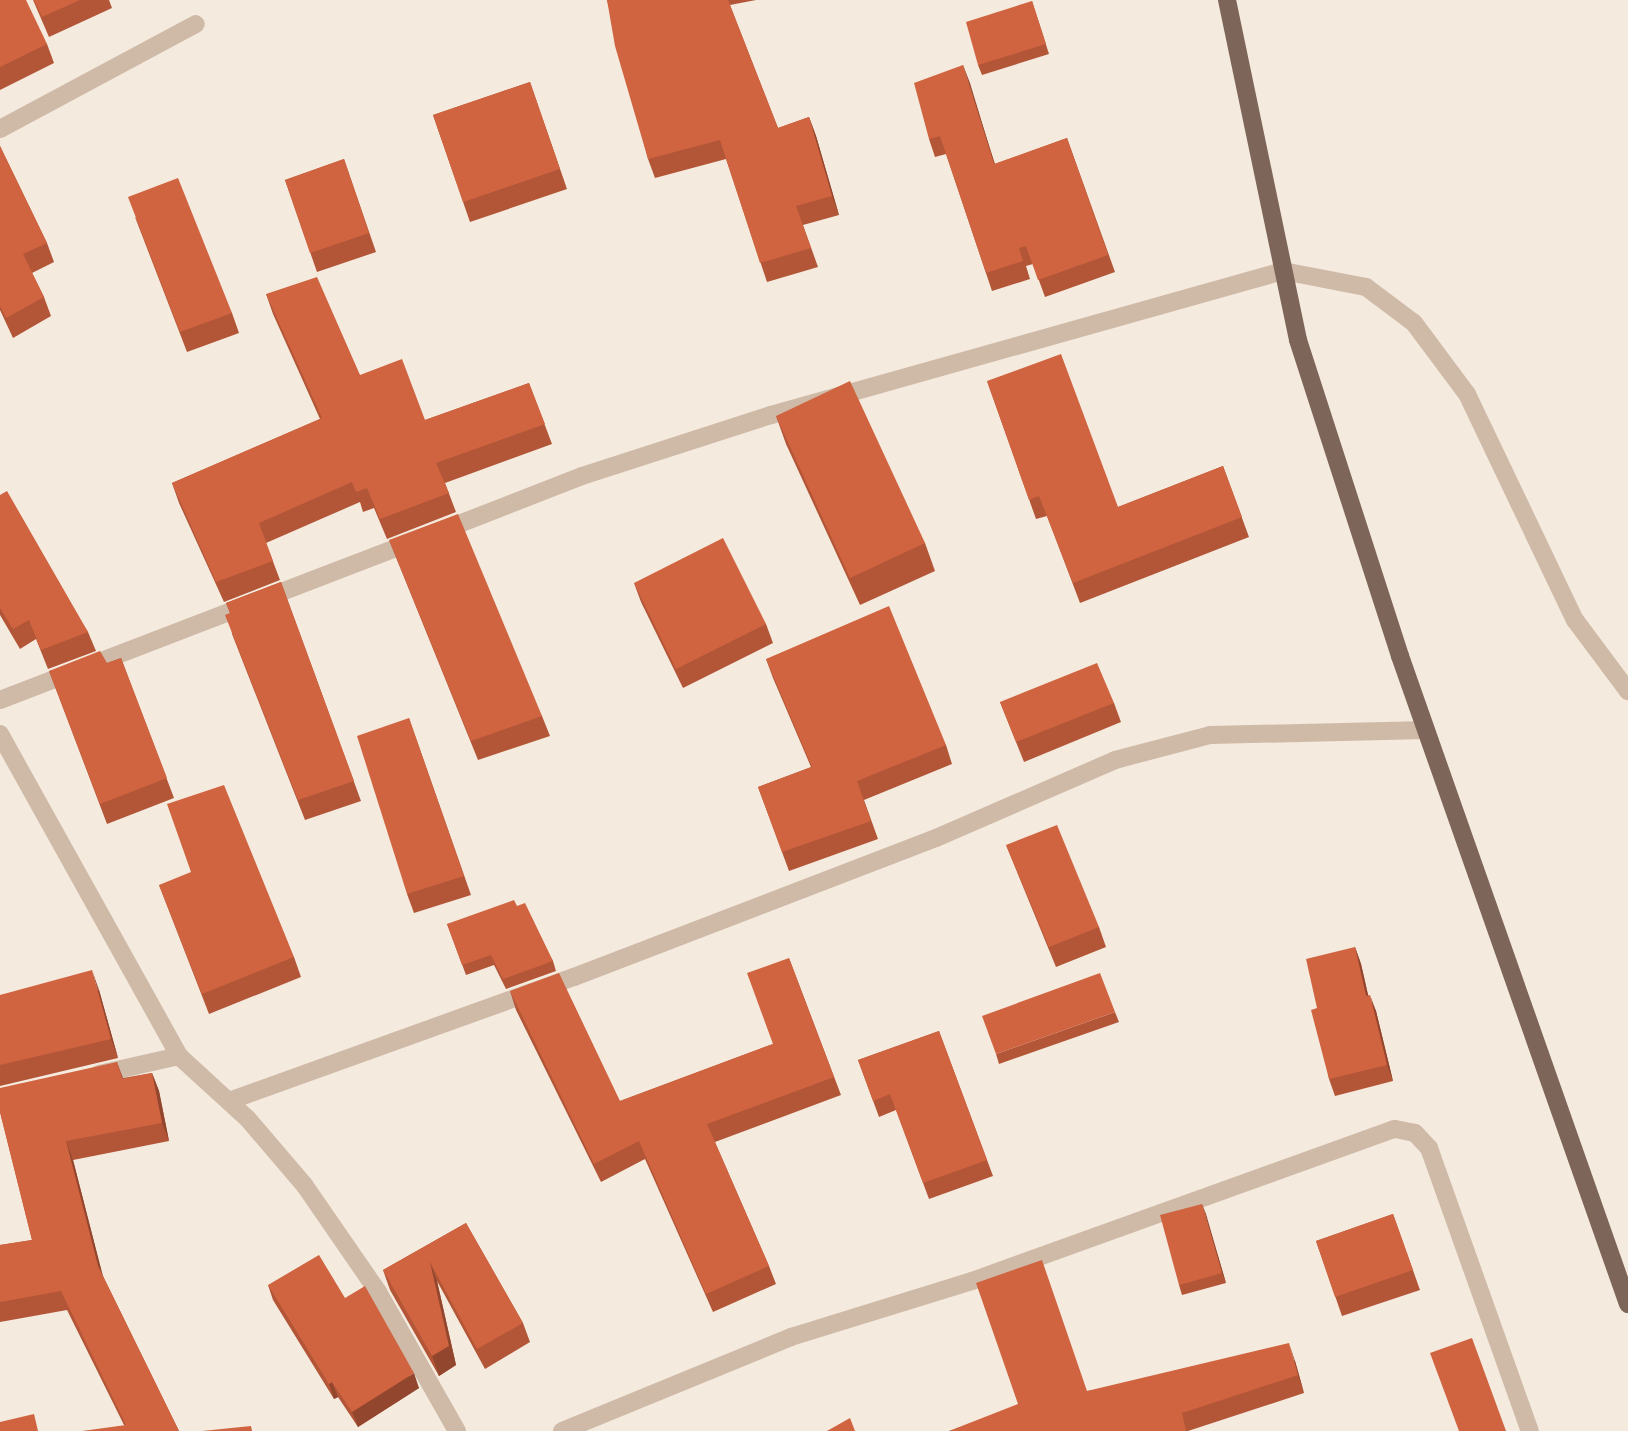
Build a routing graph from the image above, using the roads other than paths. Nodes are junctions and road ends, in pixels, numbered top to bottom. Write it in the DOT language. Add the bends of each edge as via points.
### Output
graph roads {
  1 [pos="1227,0"];
  2 [pos="196,24"];
  3 [pos="0,129"];
  4 [pos="1283,271"];
  5 [pos="1628,691"];
  6 [pos="0,700"];
  7 [pos="1426,730"];
  8 [pos="0,734"];
  9 [pos="180,1056"];
  10 [pos="77,1079"];
  11 [pos="229,1101"];
  12 [pos="1628,1304"];
  13 [pos="457,1431"];
  14 [pos="562,1431"];
  15 [pos="1530,1431"];
  1 -- 4 [label="main road"];
  2 -- 3 [label="street"];
  4 -- 5 [label="street" via="1366,287 1414,323 1467,394 1575,620"];
  4 -- 6 [label="street" via="771,415 582,476"];
  4 -- 7 [label="main road" via="1297,340"];
  7 -- 11 [label="street" via="1210,735 1115,760 936,838 574,977"];
  7 -- 12 [label="main road"];
  8 -- 9 [label="street"];
  9 -- 10 [label="street"];
  9 -- 11 [label="street"];
  11 -- 13 [label="street" via="305,1186 378,1292"];
  14 -- 15 [label="street" via="791,1336 972,1280 1395,1129 1415,1133 1429,1148"];
}
